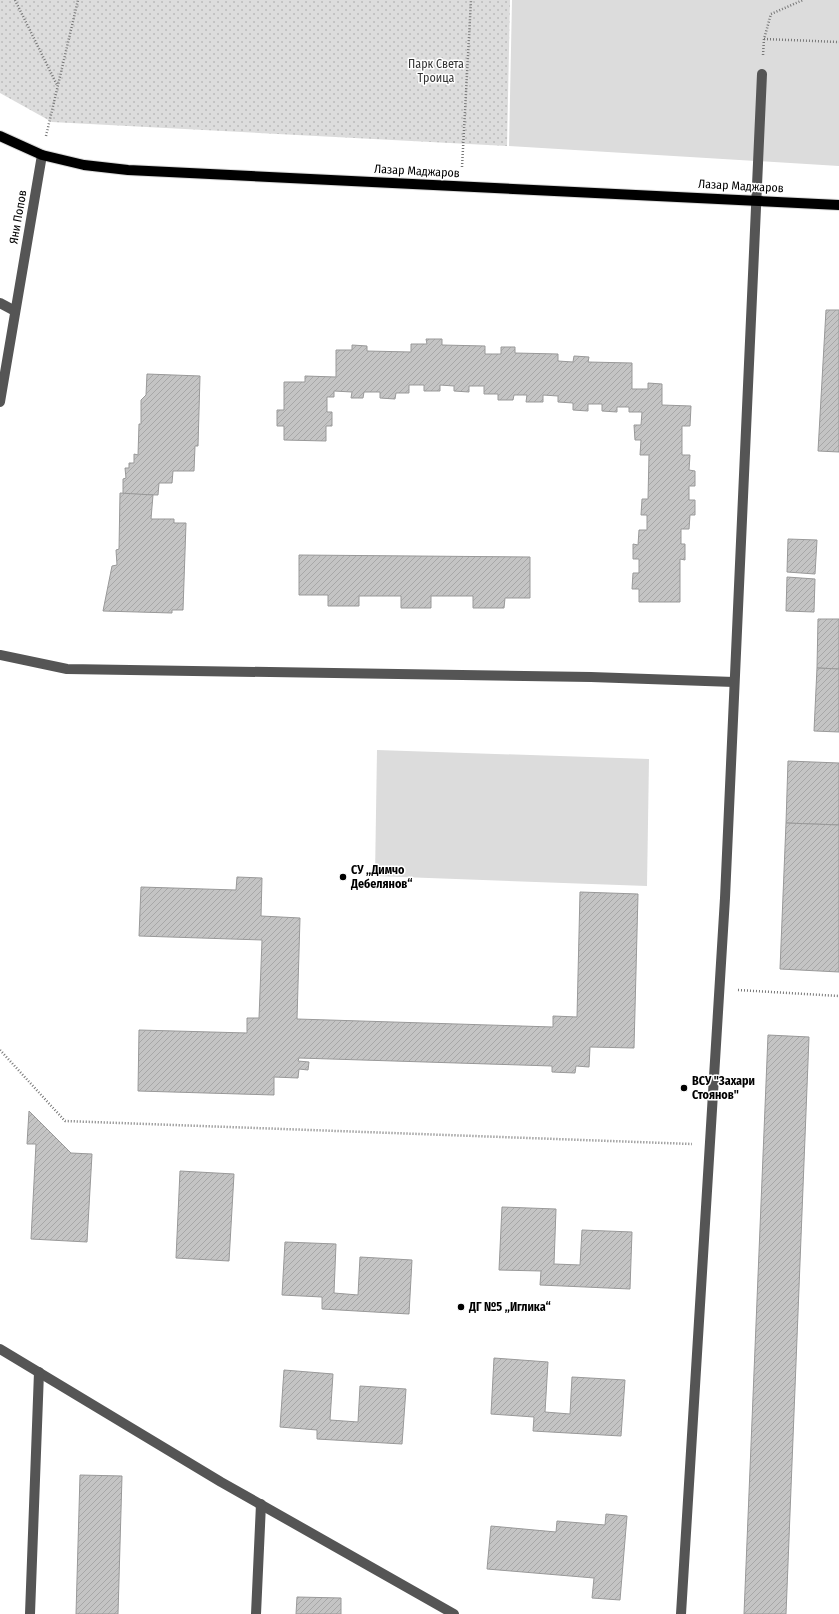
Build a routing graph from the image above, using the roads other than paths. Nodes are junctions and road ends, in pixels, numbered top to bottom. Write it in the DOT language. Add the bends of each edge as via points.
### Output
graph roads {
  1 [pos="762,74"];
  2 [pos="0,136"];
  3 [pos="42,155"];
  4 [pos="756,200"];
  5 [pos="839,205"];
  6 [pos="0,303"];
  7 [pos="15,311"];
  8 [pos="0,402"];
  9 [pos="0,655"];
  10 [pos="734,682"];
  11 [pos="0,1349"];
  12 [pos="39,1372"];
  13 [pos="261,1504"];
  14 [pos="30,1614"];
  15 [pos="256,1614"];
  16 [pos="454,1614"];
  17 [pos="681,1614"];
  1 -- 4 [label="street"];
  2 -- 3 [label="main road, Лазар Маджаров"];
  3 -- 4 [label="main road, Лазар Маджаров" via="84,165 128,170"];
  3 -- 7 [label="street, Яни Попов"];
  4 -- 5 [label="main road, Лазар Маджаров"];
  4 -- 10 [label="street"];
  6 -- 7 [label="street"];
  7 -- 8 [label="street, Яни Попов"];
  9 -- 10 [label="street" via="67,669 591,677"];
  10 -- 17 [label="street" via="726,890"];
  11 -- 12 [label="street"];
  12 -- 13 [label="street"];
  12 -- 14 [label="street"];
  13 -- 15 [label="street"];
  13 -- 16 [label="street"];
}
